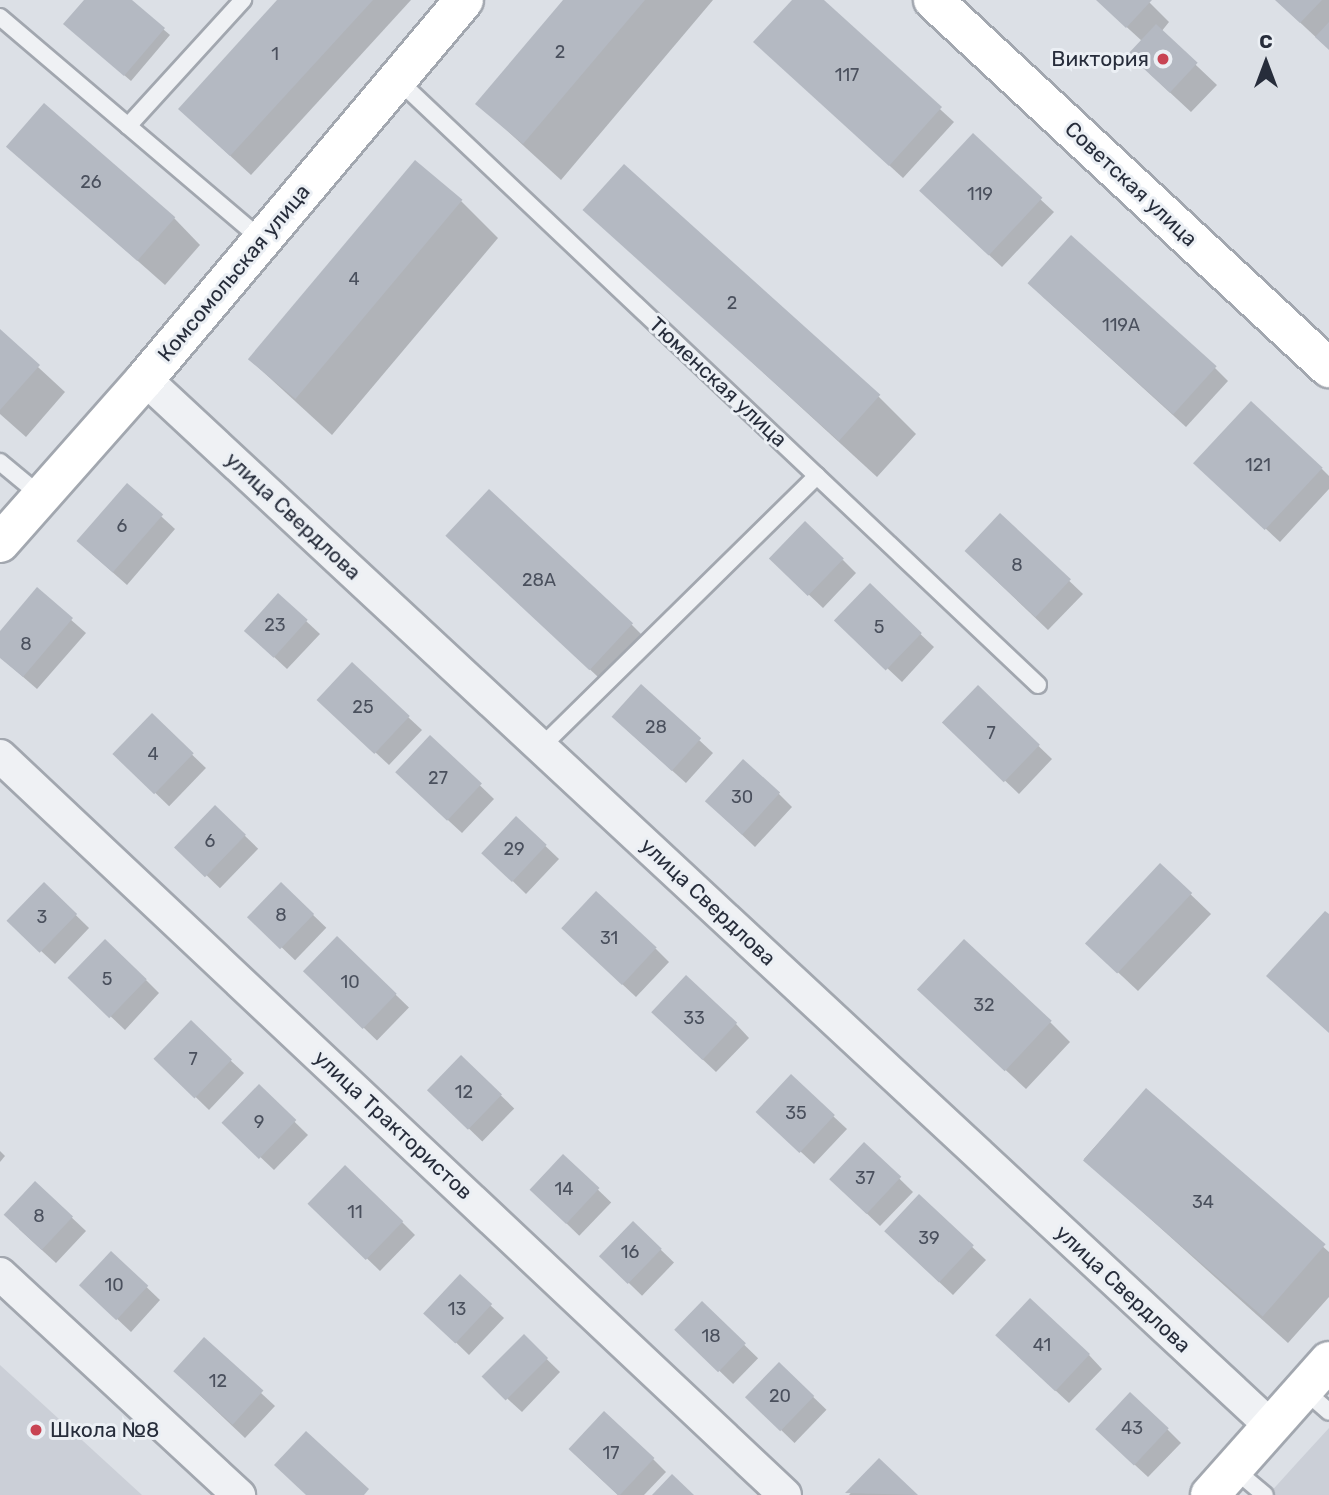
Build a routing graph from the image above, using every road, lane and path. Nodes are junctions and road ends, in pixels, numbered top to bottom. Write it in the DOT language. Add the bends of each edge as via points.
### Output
graph roads {
  1 [pos="243,0"];
  2 [pos="464,0"];
  3 [pos="933,0"];
  4 [pos="0,17"];
  5 [pos="397,79"];
  6 [pos="128,126"];
  7 [pos="261,240"];
  8 [pos="1329,368"];
  9 [pos="145,379"];
  10 [pos="0,462"];
  11 [pos="817,475"];
  12 [pos="41,496"];
  13 [pos="0,543"];
  14 [pos="1038,685"];
  15 [pos="541,747"];
  16 [pos="0,756"];
  17 [pos="0,1274"];
  18 [pos="1329,1361"];
  19 [pos="1316,1401"];
  20 [pos="1271,1426"];
  21 [pos="1222,1482"];
  22 [pos="239,1495"];
  23 [pos="785,1495"];
  24 [pos="1265,1495"];
  1 -- 6 [label="lane"];
  2 -- 5 [label="street, Комсомольская улица"];
  3 -- 8 [label="street, Советская улица"];
  4 -- 6 [label="lane"];
  5 -- 7 [label="street, Комсомольская улица"];
  5 -- 11 [label="lane, Тюменская улица"];
  6 -- 7 [label="lane"];
  7 -- 9 [label="street, Комсомольская улица"];
  9 -- 12 [label="street, Комсомольская улица"];
  9 -- 15 [label="street, улица Свердлова"];
  10 -- 12 [label="lane"];
  11 -- 14 [label="lane, Тюменская улица"];
  11 -- 15 [label="lane"];
  12 -- 13 [label="street, Комсомольская улица"];
  15 -- 20 [label="street, улица Свердлова"];
  16 -- 23 [label="street, улица Трактористов"];
  17 -- 22 [label="street"];
  18 -- 19 [label="street"];
  19 -- 20 [label="street"];
  20 -- 21 [label="street"];
  21 -- 24 [label="lane"];
}
